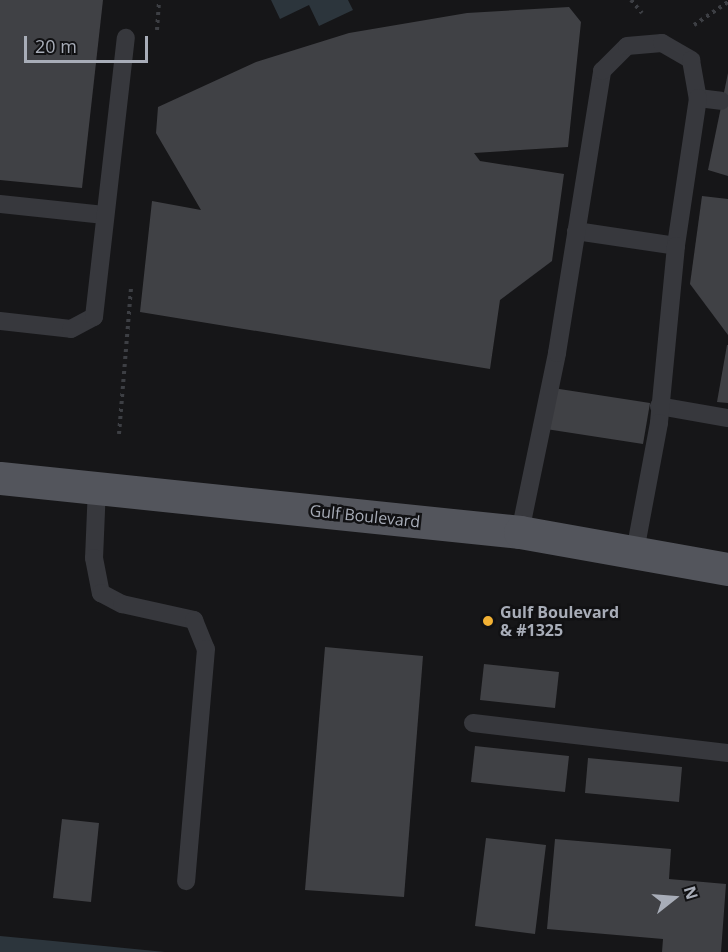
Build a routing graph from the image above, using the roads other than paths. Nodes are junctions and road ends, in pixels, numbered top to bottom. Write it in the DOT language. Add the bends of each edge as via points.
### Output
graph roads {
  1 [pos="126,38"];
  2 [pos="698,98"];
  3 [pos="721,101"];
  4 [pos="0,204"];
  5 [pos="104,215"];
  6 [pos="576,231"];
  7 [pos="676,246"];
  8 [pos="0,321"];
  9 [pos="659,406"];
  10 [pos="728,417"];
  11 [pos="0,478"];
  12 [pos="97,488"];
  13 [pos="520,532"];
  14 [pos="636,550"];
  15 [pos="728,569"];
  16 [pos="473,723"];
  17 [pos="728,753"];
  18 [pos="186,881"];
  1 -- 5 [label="lane"];
  2 -- 3 [label="lane"];
  2 -- 6 [label="lane" via="691,60 676,48 645,42 611,56 599,86"];
  2 -- 7 [label="lane"];
  4 -- 5 [label="lane"];
  5 -- 8 [label="lane" via="94,317 71,329"];
  6 -- 7 [label="lane"];
  6 -- 13 [label="lane"];
  7 -- 9 [label="lane"];
  9 -- 10 [label="lane"];
  9 -- 14 [label="lane"];
  11 -- 12 [label="main road, Gulf Boulevard"];
  12 -- 13 [label="main road, Gulf Boulevard"];
  12 -- 18 [label="lane" via="94,558 101,593 122,604 194,620 206,649"];
  13 -- 14 [label="main road, Gulf Boulevard"];
  14 -- 15 [label="main road, Gulf Boulevard"];
  16 -- 17 [label="lane"];
}
